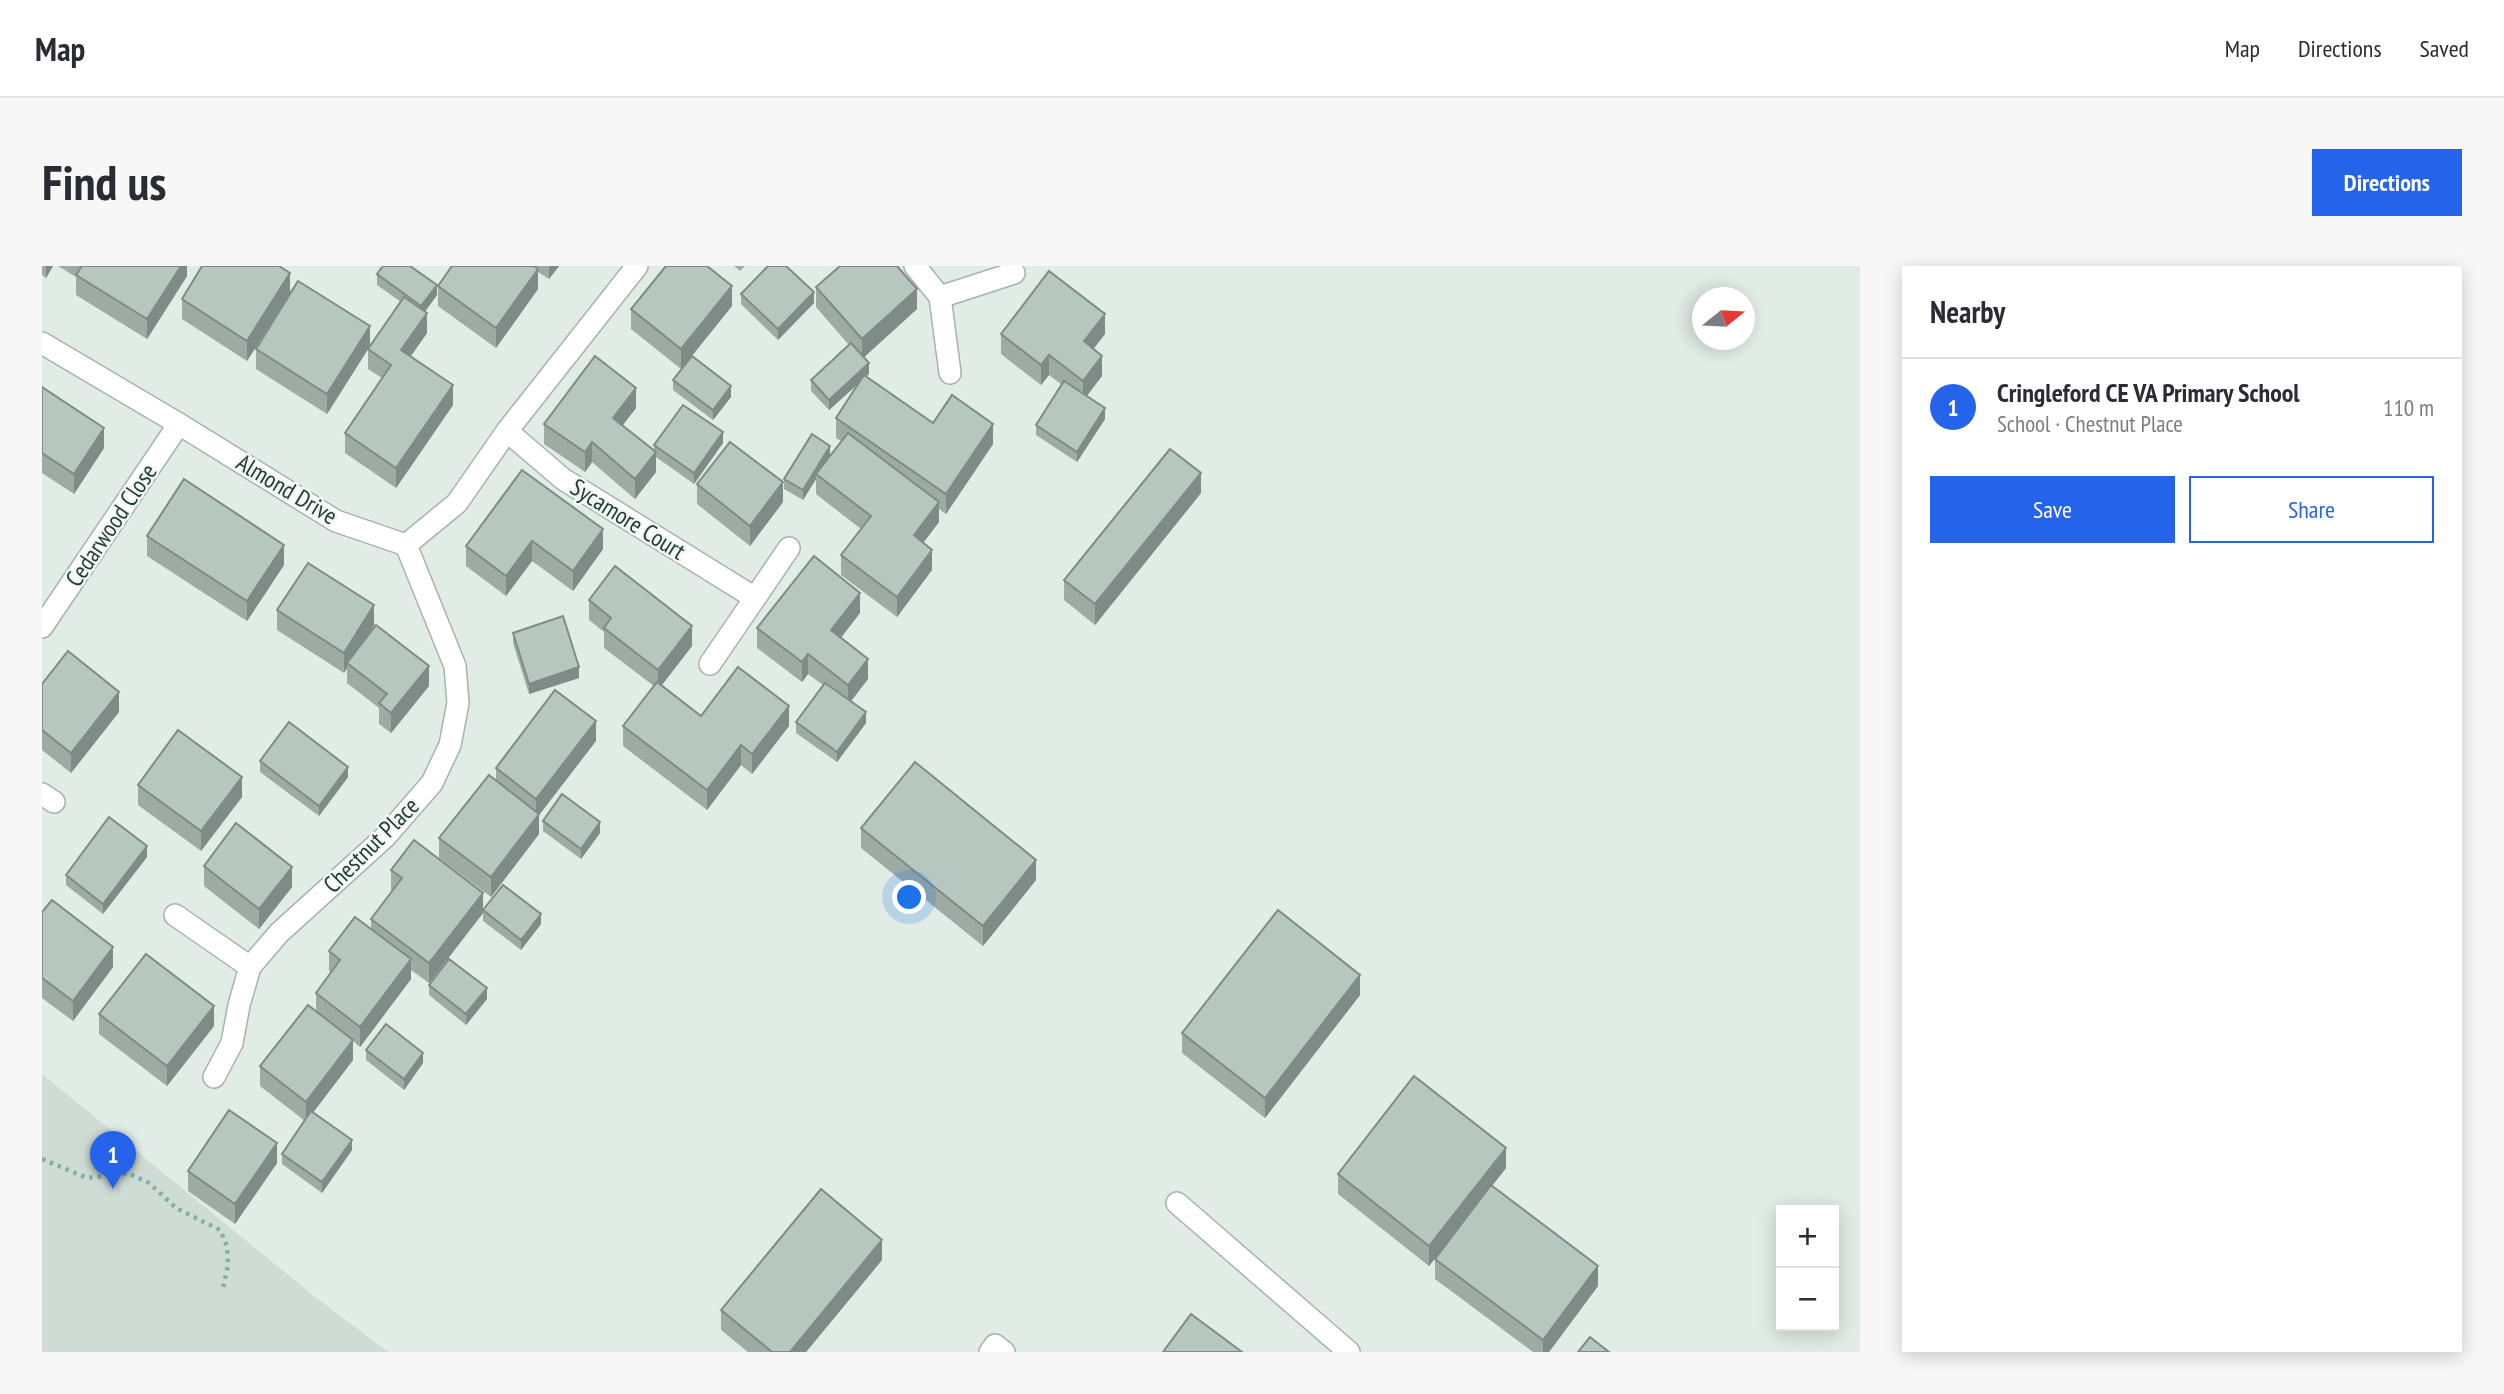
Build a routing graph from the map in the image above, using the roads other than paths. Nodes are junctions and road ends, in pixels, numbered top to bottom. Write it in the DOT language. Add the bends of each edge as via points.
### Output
graph roads {
  1 [pos="637,266"];
  2 [pos="915,266"];
  3 [pos="1014,273"];
  4 [pos="940,297"];
  5 [pos="42,344"];
  6 [pos="950,373"];
  7 [pos="179,424"];
  8 [pos="507,431"];
  9 [pos="406,545"];
  10 [pos="789,548"];
  11 [pos="755,598"];
  12 [pos="42,627"];
  13 [pos="710,664"];
  14 [pos="175,915"];
  15 [pos="250,967"];
  16 [pos="214,1077"];
  17 [pos="1177,1203"];
  18 [pos="990,1352"];
  19 [pos="1004,1352"];
  20 [pos="1349,1352"];
  1 -- 8 [label="street"];
  2 -- 4 [label="street"];
  3 -- 4 [label="street"];
  4 -- 6 [label="street"];
  5 -- 7 [label="street, Almond Drive"];
  7 -- 9 [label="street, Almond Drive" via="336,521"];
  7 -- 12 [label="street, Cedarwood Close"];
  8 -- 9 [label="street" via="457,503"];
  8 -- 11 [label="street, Sycamore Court" via="564,479"];
  9 -- 15 [label="street, Chestnut Place" via="455,666 458,704 450,744 432,783 385,837 279,933"];
  10 -- 11 [label="street"];
  11 -- 13 [label="street"];
  14 -- 15 [label="street"];
  15 -- 16 [label="street, Chestnut Place" via="232,1043"];
  17 -- 20 [label="street"];
  18 -- 19 [label="street" via="995,1345"];
}
